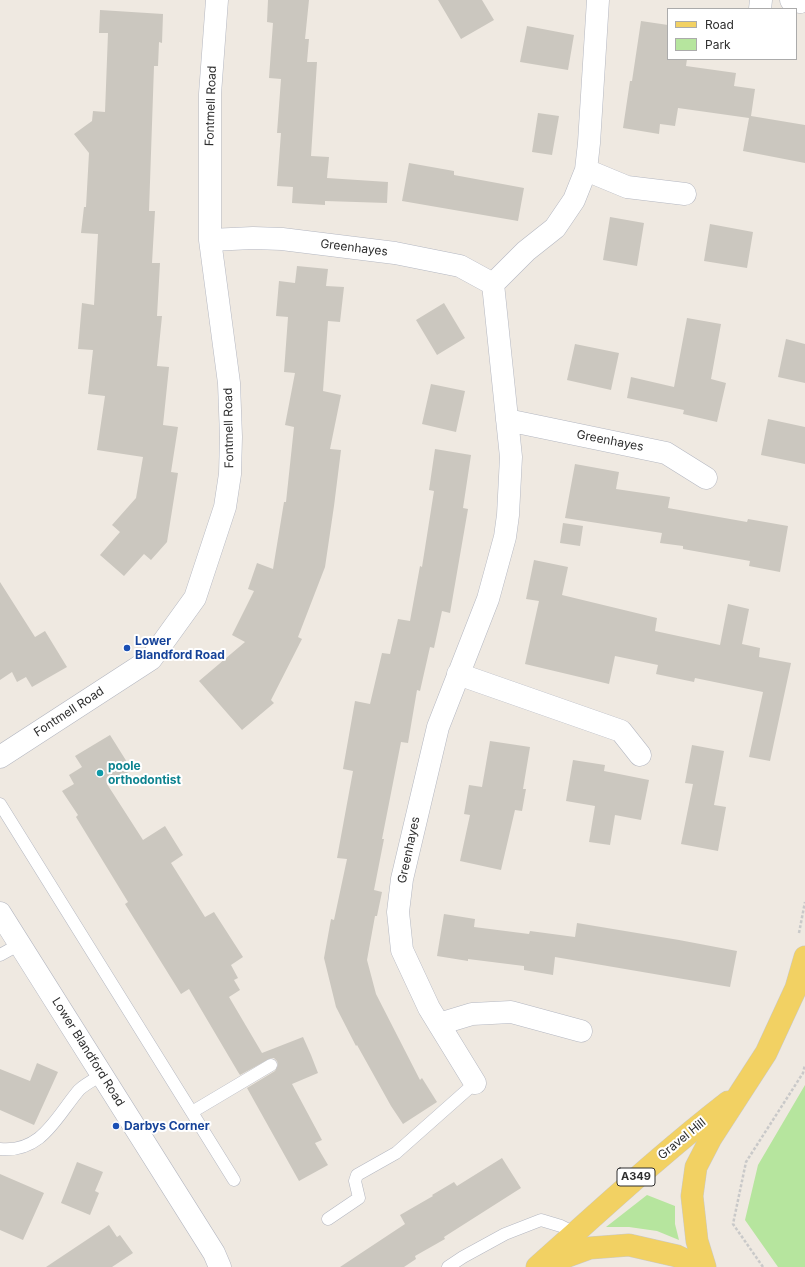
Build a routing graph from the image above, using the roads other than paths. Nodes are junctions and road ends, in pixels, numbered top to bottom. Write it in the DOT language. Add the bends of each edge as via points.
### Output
graph roads {
  1 [pos="217,0"];
  2 [pos="598,0"];
  3 [pos="791,0"];
  4 [pos="802,0"];
  5 [pos="586,170"];
  6 [pos="686,194"];
  7 [pos="210,240"];
  8 [pos="493,284"];
  9 [pos="507,420"];
  10 [pos="706,478"];
  11 [pos="458,674"];
  12 [pos="640,755"];
  13 [pos="0,757"];
  14 [pos="0,804"];
  15 [pos="0,913"];
  16 [pos="20,944"];
  17 [pos="0,955"];
  18 [pos="805,957"];
  19 [pos="439,1024"];
  20 [pos="581,1031"];
  21 [pos="271,1065"];
  22 [pos="102,1075"];
  23 [pos="475,1083"];
  24 [pos="740,1092"];
  25 [pos="192,1112"];
  26 [pos="0,1149"];
  27 [pos="234,1180"];
  28 [pos="328,1219"];
  29 [pos="575,1233"];
  30 [pos="220,1262"];
  31 [pos="448,1267"];
  32 [pos="537,1267"];
  33 [pos="700,1267"];
  34 [pos="705,1267"];
  1 -- 7 [label="street, Fontmell Road" via="210,94"];
  2 -- 5 [label="street"];
  3 -- 4 [label="street"];
  5 -- 6 [label="street" via="627,187"];
  5 -- 8 [label="street" via="574,200 555,228 526,251"];
  7 -- 8 [label="street, Greenhayes" via="282,239 395,252 460,266"];
  7 -- 13 [label="street, Fontmell Road" via="229,383 232,437 225,507 195,598 151,659"];
  8 -- 9 [label="street, Greenhayes"];
  9 -- 10 [label="street, Greenhayes" via="666,452"];
  9 -- 11 [label="street, Greenhayes" via="511,457 508,515 504,537 488,599"];
  11 -- 12 [label="street" via="621,731"];
  11 -- 19 [label="street, Greenhayes" via="438,727 402,879 398,912 402,950"];
  14 -- 25 [label="lane"];
  15 -- 16 [label="street, Lower Blandford Road"];
  16 -- 17 [label="lane"];
  16 -- 22 [label="street, Lower Blandford Road"];
  18 -- 24 [label="main road, Gravel Hill / A349" via="796,988 766,1054"];
  19 -- 20 [label="street" via="472,1014 511,1012"];
  19 -- 23 [label="street, Greenhayes"];
  21 -- 25 [label="lane"];
  22 -- 26 [label="lane" via="80,1089 48,1131 32,1144 18,1149"];
  22 -- 30 [label="street, Lower Blandford Road"];
  23 -- 28 [label="lane" via="396,1153 358,1175 356,1181 359,1198"];
  24 -- 29 [label="main road, Gravel Hill / A349" via="647,1168"];
  24 -- 34 [label="main road, Gravel Hill / A349" via="696,1167 692,1196 697,1241"];
  25 -- 27 [label="lane"];
  29 -- 31 [label="lane" via="541,1220 504,1234"];
  29 -- 32 [label="main road, Gravel Hill / A349"];
  32 -- 33 [label="main road, A349" via="590,1248 629,1245 677,1256"];
}
